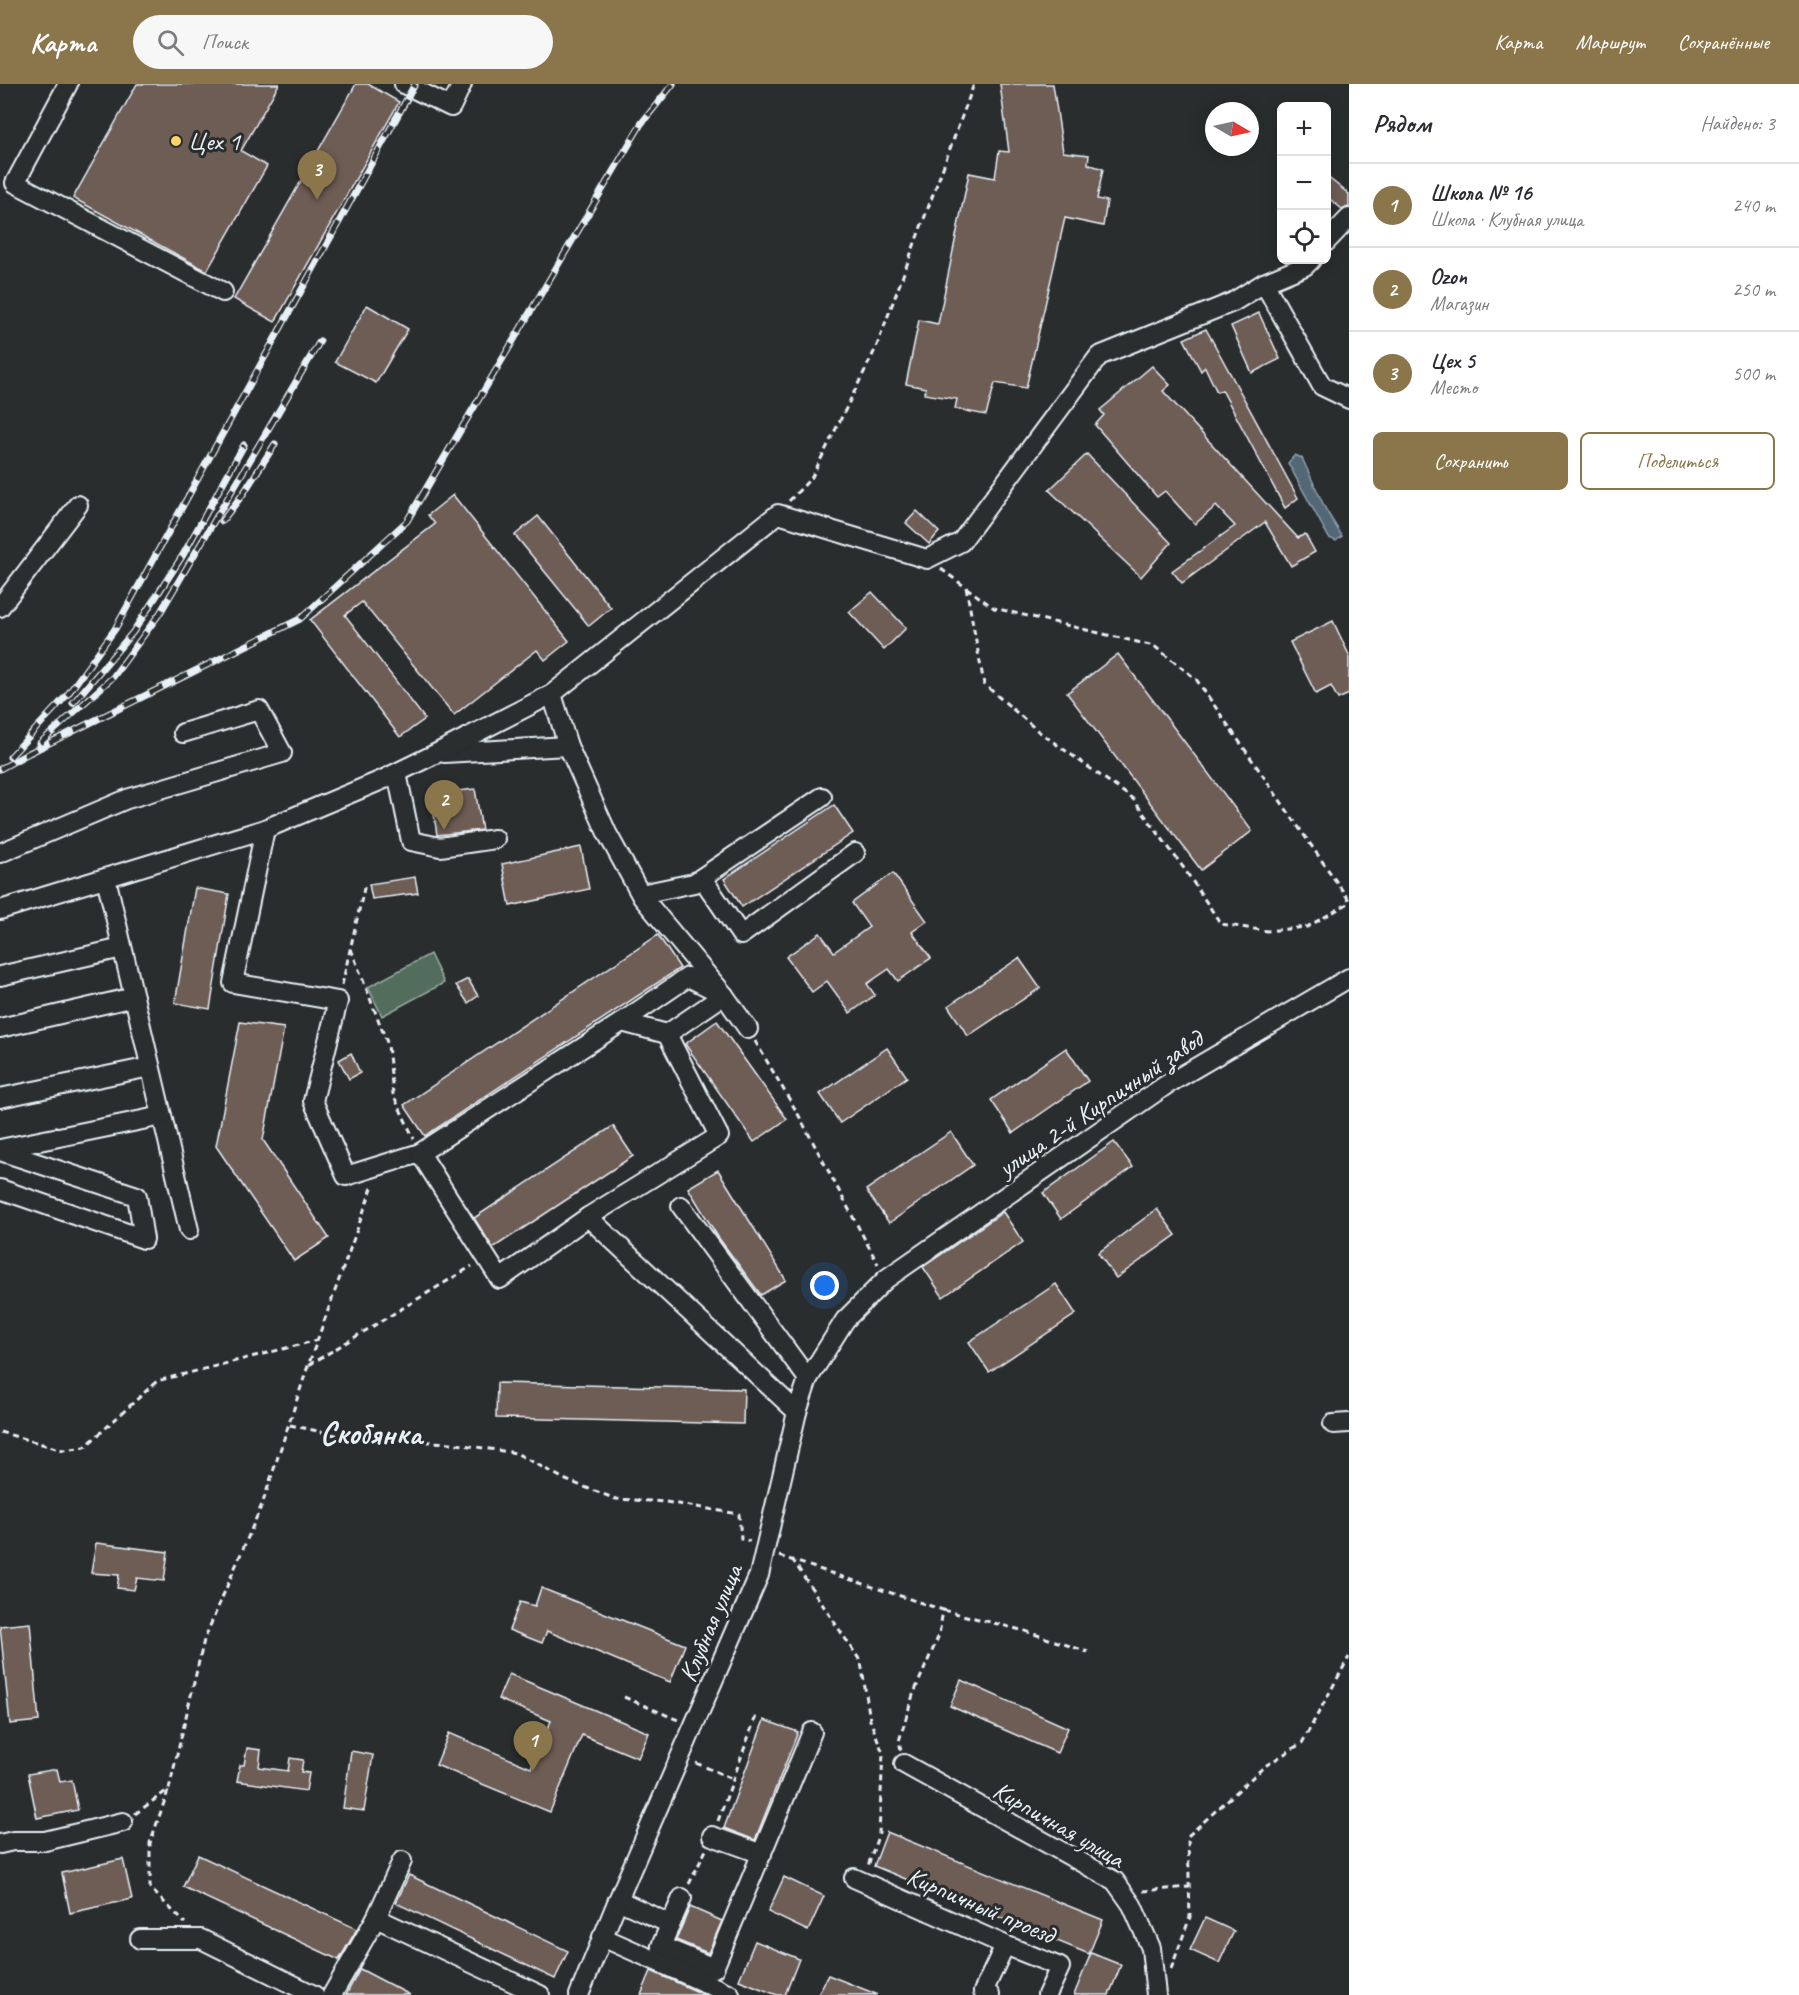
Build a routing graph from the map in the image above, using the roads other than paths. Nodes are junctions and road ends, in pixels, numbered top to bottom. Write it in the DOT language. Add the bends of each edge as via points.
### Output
graph roads {
  1 [pos="68,84"];
  2 [pos="404,84"];
  3 [pos="462,84"];
  4 [pos="1349,218"];
  5 [pos="1331,237"];
  6 [pos="1307,264"];
  7 [pos="1264,284"];
  8 [pos="223,292"];
  9 [pos="1349,399"];
  10 [pos="78,506"];
  11 [pos="0,607"];
  12 [pos="552,694"];
  13 [pos="183,733"];
  14 [pos="568,746"];
  15 [pos="435,754"];
  16 [pos="397,773"];
  17 [pos="822,797"];
  18 [pos="265,829"];
  19 [pos="495,839"];
  20 [pos="0,853"];
  21 [pos="855,853"];
  22 [pos="106,878"];
  23 [pos="702,878"];
  24 [pos="640,894"];
  25 [pos="0,910"];
  26 [pos="122,948"];
  27 [pos="0,976"];
  28 [pos="1349,978"];
  29 [pos="724,995"];
  30 [pos="134,997"];
  31 [pos="622,1022"];
  32 [pos="0,1028"];
  33 [pos="748,1029"];
  34 [pos="667,1034"];
  35 [pos="150,1067"];
  36 [pos="0,1098"];
  37 [pos="162,1116"];
  38 [pos="0,1150"];
  39 [pos="420,1153"];
  40 [pos="0,1189"];
  41 [pos="681,1206"];
  42 [pos="588,1217"];
  43 [pos="189,1230"];
  44 [pos="886,1279"];
  45 [pos="808,1379"];
  46 [pos="797,1412"];
  47 [pos="812,1731"];
  48 [pos="904,1764"];
  49 [pos="123,1822"];
  50 [pos="712,1836"];
  51 [pos="0,1844"];
  52 [pos="762,1854"];
  53 [pos="402,1861"];
  54 [pos="859,1880"];
  55 [pos="682,1898"];
  56 [pos="618,1900"];
  57 [pos="376,1918"];
  58 [pos="670,1924"];
  59 [pos="602,1937"];
  60 [pos="140,1939"];
  61 [pos="1005,1945"];
  62 [pos="730,1994"];
  63 [pos="314,1995"];
  64 [pos="332,1995"];
  65 [pos="540,1995"];
  66 [pos="579,1995"];
  67 [pos="990,1995"];
  68 [pos="1047,1995"];
  69 [pos="1156,1995"];
  1 -- 8 [label="street" via="15,183"];
  2 -- 3 [label="street" via="450,106"];
  4 -- 5 [label="street"];
  6 -- 7 [label="street"];
  7 -- 9 [label="street" via="1322,386"];
  7 -- 12 [label="street" via="1233,302 1099,356 961,542 927,559 778,514"];
  10 -- 11 [label="street"];
  12 -- 14 [label="street"];
  12 -- 15 [label="street"];
  13 -- 20 [label="street" via="259,710 282,753 127,799"];
  14 -- 15 [label="street"];
  14 -- 24 [label="street"];
  15 -- 16 [label="street"];
  16 -- 18 [label="street"];
  16 -- 19 [label="street" via="411,841 440,847"];
  17 -- 23 [label="street"];
  18 -- 22 [label="street"];
  18 -- 39 [label="street" via="233,983 338,1001 313,1101 346,1176"];
  21 -- 23 [label="street" via="741,934"];
  22 -- 25 [label="street"];
  22 -- 26 [label="street"];
  23 -- 24 [label="street"];
  24 -- 29 [label="street"];
  26 -- 27 [label="street"];
  26 -- 30 [label="street"];
  28 -- 44 [label="street, улица 2-й Кирпичный завод" via="1166,1085"];
  29 -- 31 [label="street" via="688,977"];
  29 -- 33 [label="street"];
  29 -- 34 [label="street"];
  30 -- 32 [label="street"];
  30 -- 35 [label="street"];
  31 -- 34 [label="street"];
  31 -- 39 [label="street"];
  34 -- 42 [label="street" via="719,1136"];
  35 -- 36 [label="street"];
  35 -- 37 [label="street"];
  37 -- 38 [label="street"];
  37 -- 43 [label="street"];
  38 -- 40 [label="street" via="137,1196 144,1239"];
  39 -- 42 [label="street" via="500,1279"];
  41 -- 45 [label="street"];
  42 -- 46 [label="street"];
  44 -- 45 [label="street, Клубная улица" via="845,1320"];
  45 -- 46 [label="street, Клубная улица"];
  46 -- 56 [label="street, Клубная улица" via="759,1575"];
  47 -- 52 [label="street"];
  48 -- 69 [label="street, Кирпичная улица" via="1115,1881 1132,1905 1151,1948"];
  49 -- 51 [label="street" via="45,1841"];
  50 -- 52 [label="street"];
  52 -- 58 [label="street" via="714,1968 661,1946"];
  53 -- 57 [label="street"];
  54 -- 61 [label="street, Кирпичный проезд"];
  55 -- 58 [label="street"];
  56 -- 58 [label="street"];
  56 -- 59 [label="street, Клубная улица"];
  57 -- 64 [label="street"];
  57 -- 65 [label="street"];
  59 -- 62 [label="street"];
  59 -- 66 [label="street, Клубная улица"];
  60 -- 63 [label="street" via="201,1940"];
  61 -- 67 [label="street" via="983,1992"];
  61 -- 68 [label="street, Кирпичный проезд" via="1060,1966"];
}
